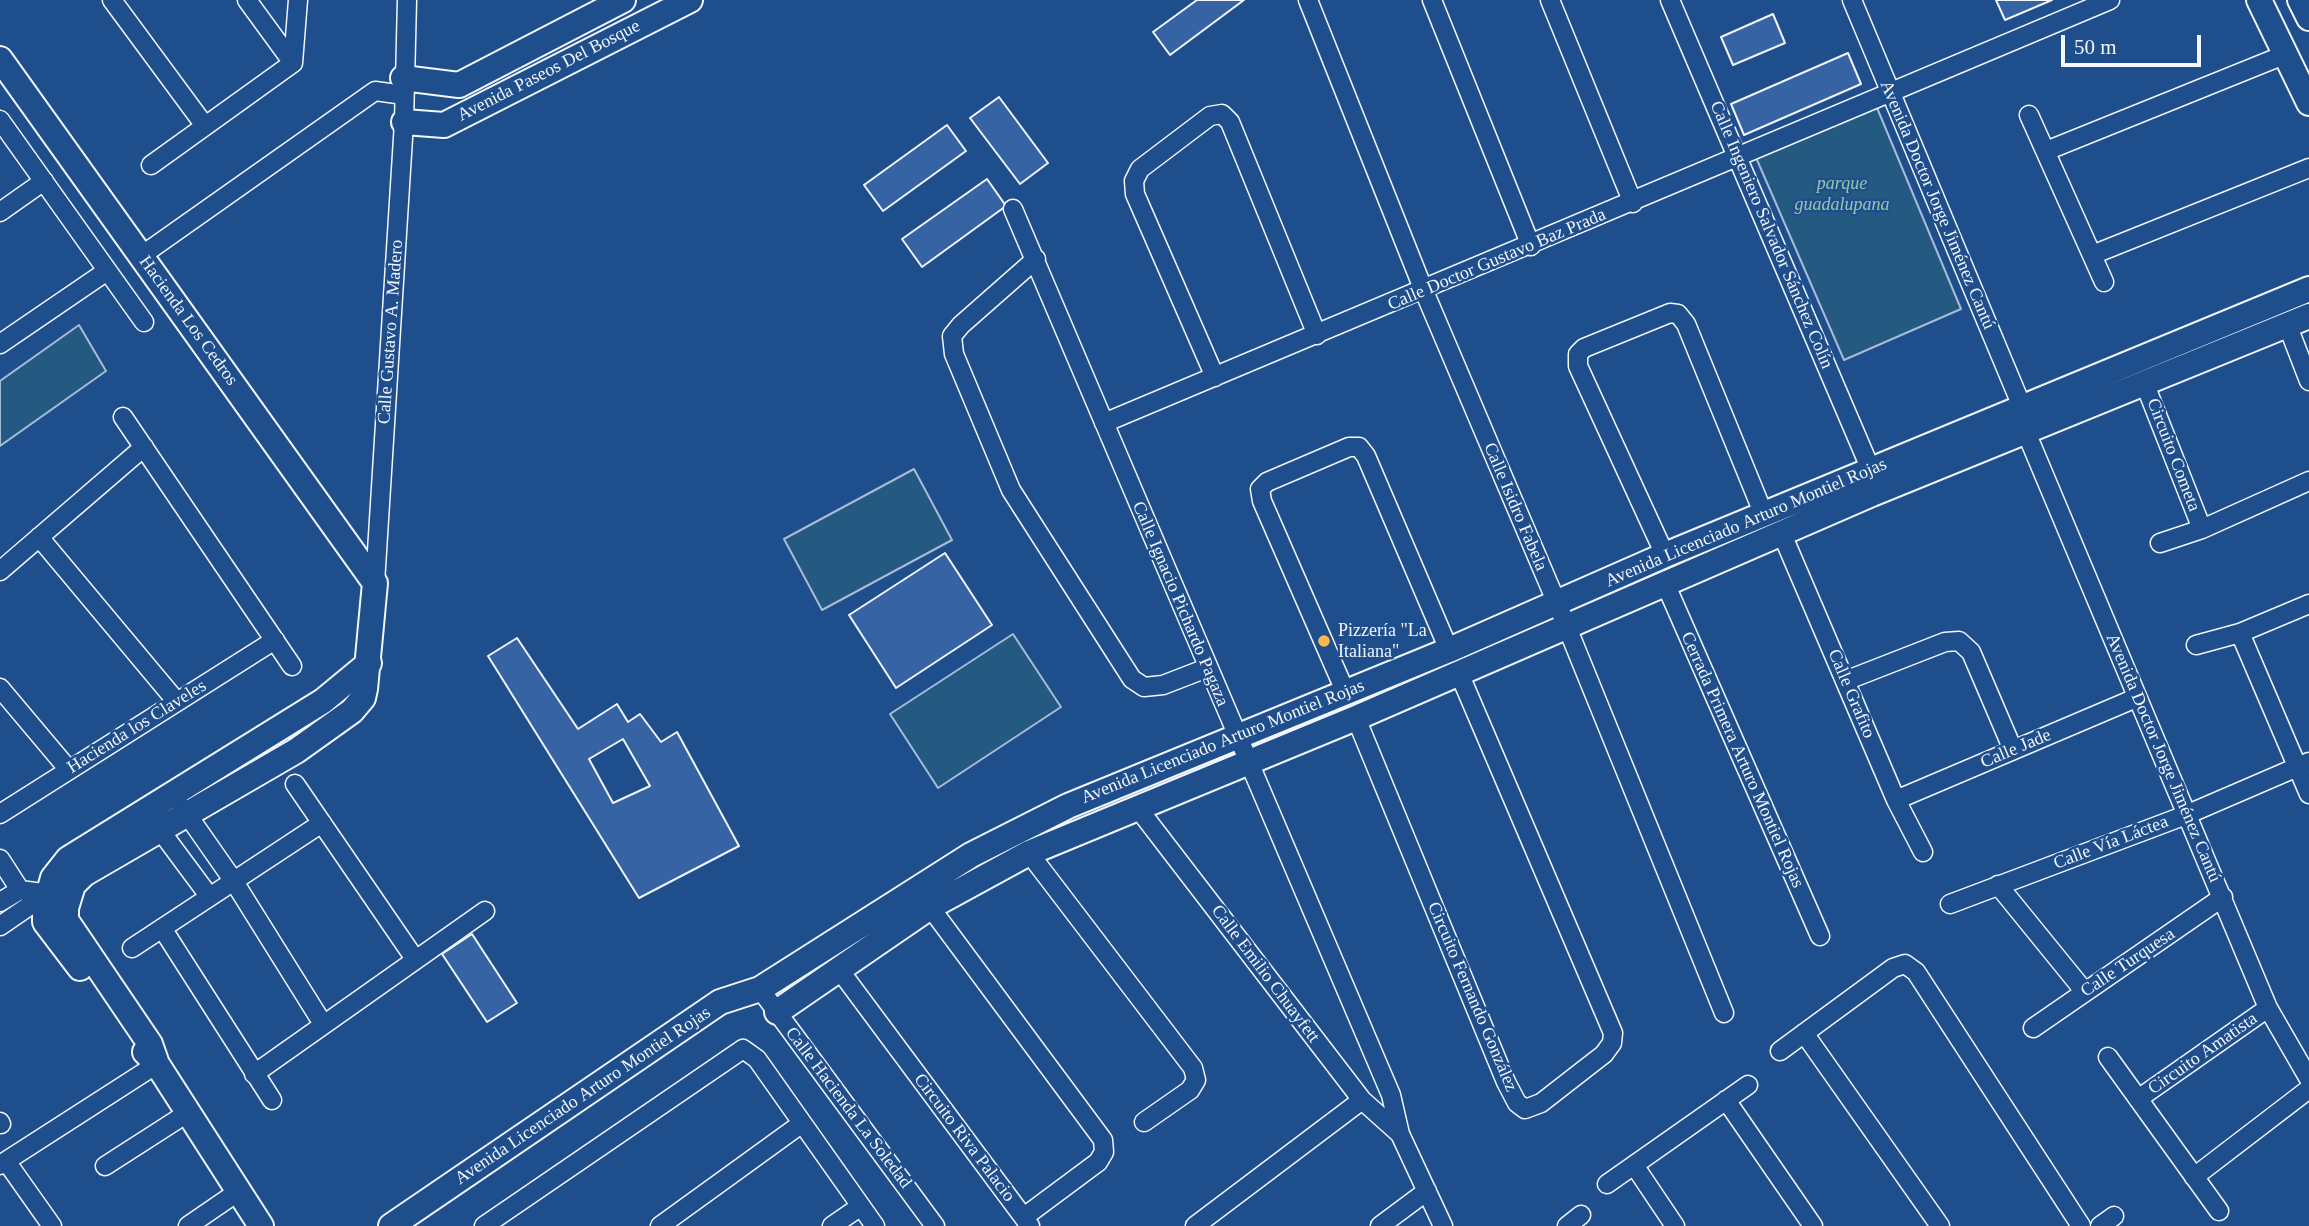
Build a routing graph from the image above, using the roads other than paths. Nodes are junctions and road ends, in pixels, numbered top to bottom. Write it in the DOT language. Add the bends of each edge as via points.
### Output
graph roads {
  1 [pos="112,0"];
  2 [pos="247,0"];
  3 [pos="298,0"];
  4 [pos="407,0"];
  5 [pos="623,0"];
  6 [pos="1308,0"];
  7 [pos="1432,0"];
  8 [pos="1550,0"];
  9 [pos="1670,0"];
  10 [pos="1852,0"];
  11 [pos="2110,0"];
  12 [pos="2259,0"];
  13 [pos="2300,0"];
  14 [pos="673,4"];
  15 [pos="2309,18"];
  16 [pos="2284,55"];
  17 [pos="0,59"];
  18 [pos="293,63"];
  19 [pos="403,86"];
  20 [pos="1889,92"];
  21 [pos="2309,103"];
  22 [pos="2029,115"];
  23 [pos="0,120"];
  24 [pos="404,122"];
  25 [pos="205,126"];
  26 [pos="2046,151"];
  27 [pos="1738,156"];
  28 [pos="151,165"];
  29 [pos="2309,168"];
  30 [pos="44,181"];
  31 [pos="1633,203"];
  32 [pos="1013,209"];
  33 [pos="0,212"];
  34 [pos="1531,246"];
  35 [pos="2092,255"];
  36 [pos="141,256"];
  37 [pos="1036,259"];
  38 [pos="107,271"];
  39 [pos="2104,282"];
  40 [pos="2309,289"];
  41 [pos="1424,291"];
  42 [pos="2298,320"];
  43 [pos="144,322"];
  44 [pos="1317,335"];
  45 [pos="0,344"];
  46 [pos="1215,377"];
  47 [pos="2309,381"];
  48 [pos="2144,382"];
  49 [pos="123,417"];
  50 [pos="2024,420"];
  51 [pos="1104,424"];
  52 [pos="144,447"];
  53 [pos="1871,470"];
  54 [pos="2309,481"];
  55 [pos="1764,515"];
  56 [pos="2202,528"];
  57 [pos="1782,534"];
  58 [pos="39,537"];
  59 [pos="2160,543"];
  60 [pos="1665,555"];
  61 [pos="0,571"];
  62 [pos="376,583"];
  63 [pos="1665,583"];
  64 [pos="2309,604"];
  65 [pos="1562,616"];
  66 [pos="2239,633"];
  67 [pos="275,640"];
  68 [pos="2196,645"];
  69 [pos="1449,650"];
  70 [pos="369,663"];
  71 [pos="292,666"];
  72 [pos="1207,668"];
  73 [pos="1459,673"];
  74 [pos="1845,681"];
  75 [pos="0,688"];
  76 [pos="1345,691"];
  77 [pos="2136,698"];
  78 [pos="177,702"];
  79 [pos="1356,718"];
  80 [pos="1236,736"];
  81 [pos="2013,750"];
  82 [pos="1246,761"];
  83 [pos="2303,764"];
  84 [pos="68,770"];
  85 [pos="295,784"];
  86 [pos="172,794"];
  87 [pos="2309,794"];
  88 [pos="1896,800"];
  89 [pos="1137,807"];
  90 [pos="145,811"];
  91 [pos="0,814"];
  92 [pos="189,815"];
  93 [pos="2186,815"];
  94 [pos="322,823"];
  95 [pos="160,831"];
  96 [pos="1029,852"];
  97 [pos="1923,852"];
  98 [pos="0,859"];
  99 [pos="233,880"];
  100 [pos="1998,885"];
  101 [pos="20,891"];
  102 [pos="59,895"];
  103 [pos="209,896"];
  104 [pos="2223,897"];
  105 [pos="0,900"];
  106 [pos="1950,904"];
  107 [pos="930,907"];
  108 [pos="485,911"];
  109 [pos="0,926"];
  110 [pos="162,928"];
  111 [pos="1819,936"];
  112 [pos="132,948"];
  113 [pos="415,959"];
  114 [pos="838,968"];
  115 [pos="760,989"];
  116 [pos="2085,992"];
  117 [pos="2268,1008"];
  118 [pos="776,1012"];
  119 [pos="1724,1013"];
  120 [pos="323,1024"];
  121 [pos="2033,1028"];
  122 [pos="1804,1033"];
  123 [pos="1780,1051"];
  124 [pos="2303,1056"];
  125 [pos="2108,1057"];
  126 [pos="157,1064"];
  127 [pos="254,1074"];
  128 [pos="2309,1079"];
  129 [pos="1748,1085"];
  130 [pos="2309,1089"];
  131 [pos="2138,1099"];
  132 [pos="272,1100"];
  133 [pos="1362,1100"];
  134 [pos="1726,1100"];
  135 [pos="189,1112"];
  136 [pos="1144,1122"];
  137 [pos="801,1124"];
  138 [pos="1400,1134"];
  139 [pos="3,1163"];
  140 [pos="1634,1165"];
  141 [pos="106,1166"];
  142 [pos="2194,1177"];
  143 [pos="1607,1184"];
  144 [pos="239,1191"];
  145 [pos="1427,1191"];
  146 [pos="860,1206"];
  147 [pos="2219,1211"];
  148 [pos="1027,1222"];
  149 [pos="51,1226"];
  150 [pos="188,1226"];
  151 [pos="261,1226"];
  152 [pos="391,1226"];
  153 [pos="484,1226"];
  154 [pos="660,1226"];
  155 [pos="832,1226"];
  156 [pos="875,1226"];
  157 [pos="935,1226"];
  158 [pos="1195,1226"];
  159 [pos="1380,1226"];
  160 [pos="1443,1226"];
  161 [pos="1675,1226"];
  162 [pos="1813,1226"];
  163 [pos="1940,1226"];
  164 [pos="2081,1226"];
  1 -- 25 [label="street"];
  2 -- 18 [label="street"];
  3 -- 18 [label="street"];
  4 -- 19 [label="street, Calle Gustavo A. Madero"];
  5 -- 19 [label="main road, Avenida Paseos Del Bosque" via="459,85"];
  6 -- 41 [label="street, Calle Isidro Fabela"];
  7 -- 34 [label="street"];
  8 -- 31 [label="street"];
  9 -- 27 [label="street, Calle Ingeniero Salvador Sánchez Colín"];
  10 -- 20 [label="street, Avenida Doctor Jorge Jiménez Cantú"];
  11 -- 20 [label="street, Calle Doctor Gustavo Baz Prada"];
  12 -- 16 [label="main road"];
  13 -- 15 [label="main road"];
  14 -- 24 [label="main road, Avenida Paseos Del Bosque" via="444,125"];
  16 -- 21 [label="main road"];
  16 -- 26 [label="street"];
  17 -- 36 [label="main road, Hacienda Los Cedros"];
  18 -- 25 [label="street"];
  19 -- 24 [label="street, Calle Gustavo A. Madero"];
  19 -- 36 [label="street" via="375,91"];
  20 -- 27 [label="street, Calle Doctor Gustavo Baz Prada"];
  20 -- 50 [label="street, Avenida Doctor Jorge Jiménez Cantú"];
  22 -- 26 [label="street"];
  23 -- 30 [label="street"];
  24 -- 62 [label="street, Calle Gustavo A. Madero"];
  25 -- 28 [label="street"];
  26 -- 35 [label="street"];
  27 -- 31 [label="street, Calle Doctor Gustavo Baz Prada"];
  27 -- 53 [label="street, Calle Ingeniero Salvador Sánchez Colín"];
  29 -- 35 [label="street"];
  30 -- 33 [label="street"];
  30 -- 38 [label="street"];
  31 -- 34 [label="street, Calle Doctor Gustavo Baz Prada"];
  32 -- 37 [label="street, Calle Ignacio Pichardo Pagaza"];
  34 -- 41 [label="street, Calle Doctor Gustavo Baz Prada"];
  35 -- 39 [label="street"];
  36 -- 62 [label="main road, Hacienda Los Cedros"];
  37 -- 51 [label="street, Calle Ignacio Pichardo Pagaza"];
  37 -- 72 [label="street" via="952,337 954,354 990,441 1011,490 1132,679 1144,687 1163,685"];
  38 -- 43 [label="street"];
  38 -- 45 [label="street"];
  40 -- 50 [label="main road, Avenida Licenciado Arturo Montiel Rojas"];
  41 -- 44 [label="street, Calle Doctor Gustavo Baz Prada"];
  41 -- 65 [label="street, Calle Isidro Fabela"];
  42 -- 47 [label="street"];
  42 -- 48 [label="main road, Avenida Licenciado Arturo Montiel Rojas"];
  44 -- 46 [label="street, Calle Doctor Gustavo Baz Prada"];
  44 -- 46 [label="street" via="1230,122 1222,114 1210,116 1140,169 1134,181 1135,194"];
  46 -- 51 [label="street, Calle Doctor Gustavo Baz Prada"];
  48 -- 50 [label="main road, Avenida Licenciado Arturo Montiel Rojas"];
  48 -- 56 [label="street, Circuito Cometa"];
  49 -- 52 [label="street"];
  50 -- 53 [label="main road, Avenida Licenciado Arturo Montiel Rojas"];
  50 -- 57 [label="main road, Avenida Licenciado Arturo Montiel Rojas"];
  50 -- 77 [label="street, Avenida Doctor Jorge Jiménez Cantú"];
  51 -- 72 [label="street, Calle Ignacio Pichardo Pagaza"];
  52 -- 58 [label="street"];
  52 -- 67 [label="street"];
  53 -- 55 [label="main road, Avenida Licenciado Arturo Montiel Rojas"];
  54 -- 56 [label="street, Circuito Cometa"];
  55 -- 60 [label="main road, Avenida Licenciado Arturo Montiel Rojas"];
  55 -- 60 [label="street" via="1686,324 1678,314 1670,313 1578,354 1578,366"];
  56 -- 59 [label="street, Circuito Cometa"];
  57 -- 63 [label="main road, Avenida Licenciado Arturo Montiel Rojas"];
  57 -- 74 [label="street, Calle Grafito"];
  58 -- 61 [label="street"];
  58 -- 78 [label="street"];
  60 -- 65 [label="main road, Avenida Licenciado Arturo Montiel Rojas"];
  62 -- 70 [label="main road, Calle Gustavo A. Madero"];
  63 -- 65 [label="main road, Avenida Licenciado Arturo Montiel Rojas"];
  63 -- 111 [label="street, Cerrada Primera Arturo Montiel Rojas"];
  64 -- 66 [label="street"];
  65 -- 69 [label="main road, Avenida Licenciado Arturo Montiel Rojas"];
  65 -- 73 [label="main road, Avenida Licenciado Arturo Montiel Rojas"];
  65 -- 119 [label="street, Calle Isidro Fabela"];
  66 -- 68 [label="street"];
  66 -- 83 [label="street"];
  67 -- 71 [label="street"];
  67 -- 78 [label="street, Hacienda los Claveles"];
  69 -- 76 [label="main road, Avenida Licenciado Arturo Montiel Rojas"];
  69 -- 76 [label="street" via="1366,456 1359,447 1349,447 1260,489"];
  70 -- 86 [label="main road" via="323,701"];
  70 -- 92 [label="main road, Calle Gustavo A. Madero" via="363,698 352,711 296,751"];
  72 -- 80 [label="street, Calle Ignacio Pichardo Pagaza"];
  73 -- 79 [label="main road, Avenida Licenciado Arturo Montiel Rojas"];
  73 -- 79 [label="street, Circuito Fernando González" via="1613,1033 1604,1054 1541,1103 1525,1109 1506,1082"];
  74 -- 81 [label="street" via="1945,642 1959,641 1971,652"];
  74 -- 88 [label="street, Calle Grafito"];
  75 -- 84 [label="street"];
  76 -- 80 [label="main road, Avenida Licenciado Arturo Montiel Rojas"];
  77 -- 81 [label="street, Calle Jade"];
  77 -- 93 [label="street, Avenida Doctor Jorge Jiménez Cantú"];
  78 -- 84 [label="street, Hacienda los Claveles"];
  79 -- 82 [label="main road, Avenida Licenciado Arturo Montiel Rojas"];
  80 -- 82 [label="street, Calle Ignacio Pichardo Pagaza"];
  80 -- 115 [label="main road, Avenida Licenciado Arturo Montiel Rojas" via="1068,806 971,855"];
  81 -- 88 [label="street, Calle Jade"];
  82 -- 89 [label="main road, Avenida Licenciado Arturo Montiel Rojas"];
  82 -- 138 [label="street, Calle Ignacio Pichardo Pagaza" via="1391,1095"];
  83 -- 87 [label="street"];
  83 -- 93 [label="street, Calle Vía Láctea"];
  84 -- 91 [label="street, Hacienda los Claveles"];
  85 -- 94 [label="street"];
  86 -- 90 [label="main road"];
  86 -- 92 [label="street"];
  88 -- 97 [label="street, Calle Grafito"];
  89 -- 96 [label="main road, Avenida Licenciado Arturo Montiel Rojas"];
  89 -- 133 [label="street, Calle Emilio Chuayfett"];
  90 -- 95 [label="street"];
  90 -- 102 [label="main road" via="68,859 53,878"];
  92 -- 95 [label="main road, Calle Gustavo A. Madero"];
  92 -- 99 [label="street"];
  93 -- 100 [label="street, Calle Vía Láctea"];
  93 -- 104 [label="street, Avenida Doctor Jorge Jiménez Cantú"];
  94 -- 99 [label="street"];
  94 -- 113 [label="street"];
  95 -- 102 [label="main road, Calle Gustavo A. Madero" via="84,874"];
  95 -- 103 [label="street"];
  96 -- 107 [label="main road, Avenida Licenciado Arturo Montiel Rojas"];
  96 -- 136 [label="street" via="1193,1068 1196,1080 1190,1090"];
  98 -- 101 [label="street"];
  99 -- 103 [label="street"];
  99 -- 120 [label="street"];
  100 -- 106 [label="street, Calle Vía Láctea"];
  100 -- 116 [label="street"];
  101 -- 102 [label="street"];
  101 -- 105 [label="street"];
  102 -- 109 [label="street"];
  102 -- 126 [label="main road" via="66,920 150,1044"];
  103 -- 110 [label="street"];
  104 -- 116 [label="street, Calle Turquesa"];
  104 -- 117 [label="street, Avenida Doctor Jorge Jiménez Cantú"];
  107 -- 114 [label="main road, Avenida Licenciado Arturo Montiel Rojas"];
  107 -- 148 [label="street, Circuito Riva Palacio" via="1103,1140 1104,1152 1098,1162"];
  108 -- 113 [label="street"];
  110 -- 112 [label="street"];
  110 -- 127 [label="street"];
  113 -- 120 [label="street"];
  114 -- 118 [label="main road, Avenida Licenciado Arturo Montiel Rojas"];
  114 -- 148 [label="street, Circuito Riva Palacio"];
  115 -- 118 [label="street, Calle Hacienda La Soledad"];
  115 -- 152 [label="main road, Avenida Licenciado Arturo Montiel Rojas" via="720,1002"];
  116 -- 121 [label="street, Calle Turquesa"];
  117 -- 124 [label="street, Avenida Doctor Jorge Jiménez Cantú"];
  117 -- 131 [label="street, Circuito Amatista"];
  118 -- 157 [label="street, Calle Hacienda La Soledad"];
  120 -- 127 [label="street"];
  122 -- 123 [label="street"];
  122 -- 163 [label="street"];
  122 -- 164 [label="street" via="1905,964 1916,972"];
  124 -- 128 [label="street, Avenida Doctor Jorge Jiménez Cantú"];
  125 -- 131 [label="street, Circuito Amatista"];
  126 -- 135 [label="main road"];
  126 -- 139 [label="street"];
  127 -- 132 [label="street"];
  129 -- 134 [label="street"];
  130 -- 142 [label="street"];
  131 -- 142 [label="street, Circuito Amatista"];
  133 -- 138 [label="street, Calle Emilio Chuayfett"];
  133 -- 158 [label="street"];
  134 -- 140 [label="street"];
  134 -- 162 [label="street"];
  135 -- 141 [label="street"];
  135 -- 144 [label="main road"];
  137 -- 146 [label="street"];
  137 -- 153 [label="street" via="757,1059 743,1049"];
  137 -- 154 [label="street"];
  138 -- 145 [label="street, Calle Ignacio Pichardo Pagaza"];
  139 -- 149 [label="street"];
  140 -- 143 [label="street"];
  140 -- 161 [label="street"];
  142 -- 147 [label="street, Circuito Amatista"];
  144 -- 150 [label="street"];
  144 -- 151 [label="main road"];
  145 -- 159 [label="street"];
  145 -- 160 [label="street, Calle Ignacio Pichardo Pagaza"];
  146 -- 155 [label="street"];
  146 -- 156 [label="street"];
}
